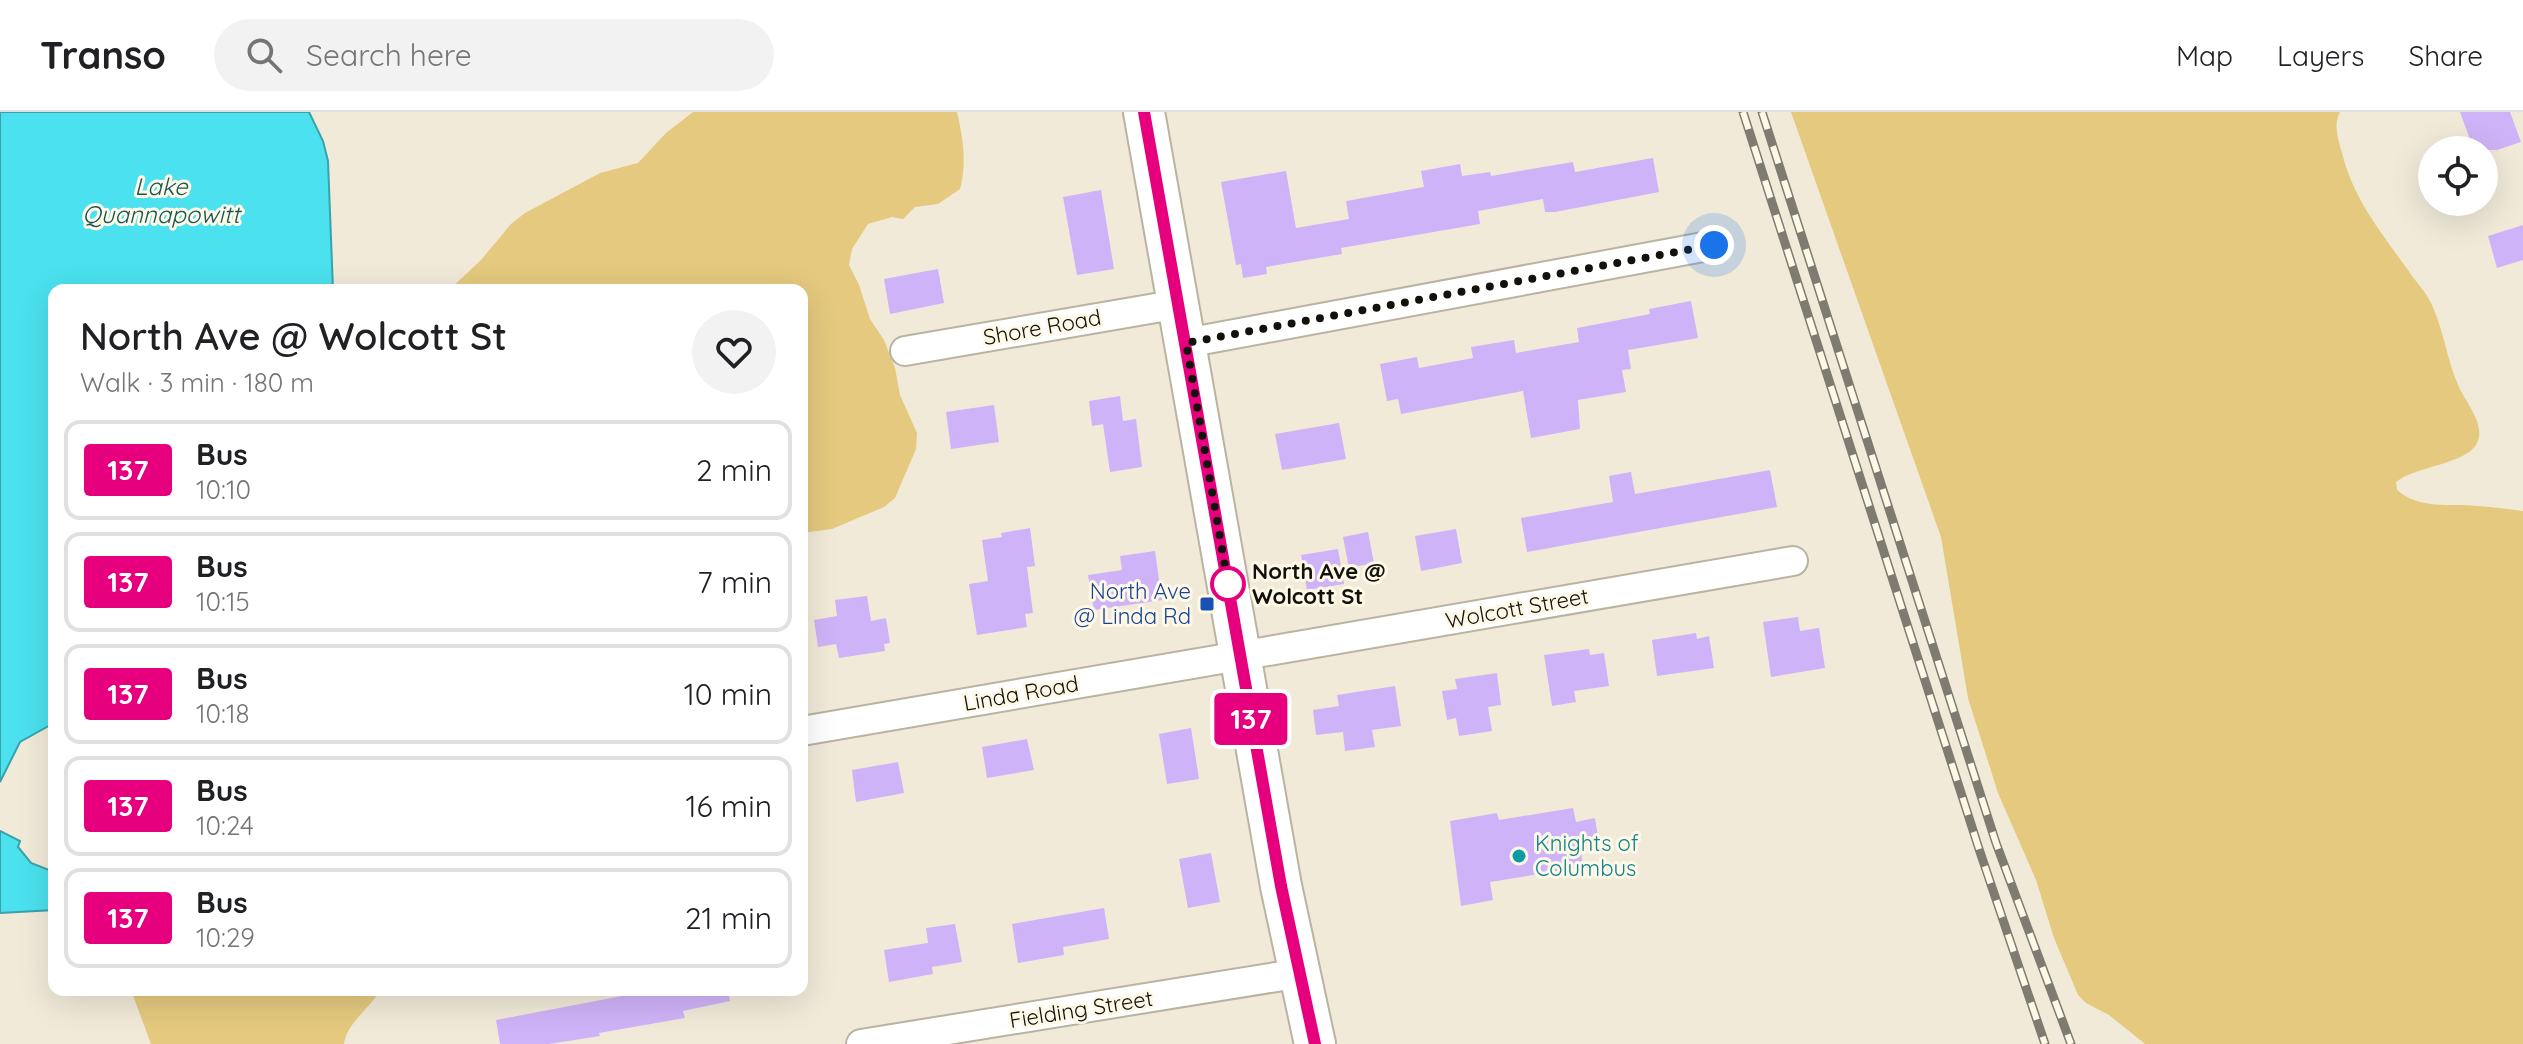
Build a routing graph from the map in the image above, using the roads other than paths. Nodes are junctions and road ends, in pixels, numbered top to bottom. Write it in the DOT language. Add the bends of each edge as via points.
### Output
graph roads {
  1 [pos="1144,112"];
  2 [pos="1714,245"];
  3 [pos="1179,304"];
  4 [pos="1186,343"];
  5 [pos="905,351"];
  6 [pos="1793,561"];
  7 [pos="1240,655"];
  8 [pos="808,730"];
  9 [pos="1301,973"];
  10 [pos="861,1044"];
  11 [pos="1315,1044"];
  1 -- 3 [label="street"];
  2 -- 4 [label="street"];
  3 -- 4 [label="street"];
  3 -- 5 [label="street, Shore Road"];
  4 -- 7 [label="street"];
  6 -- 7 [label="street, Wolcott Street"];
  7 -- 8 [label="street, Linda Road"];
  7 -- 9 [label="street"];
  9 -- 10 [label="street, Fielding Street"];
  9 -- 11 [label="street"];
}
